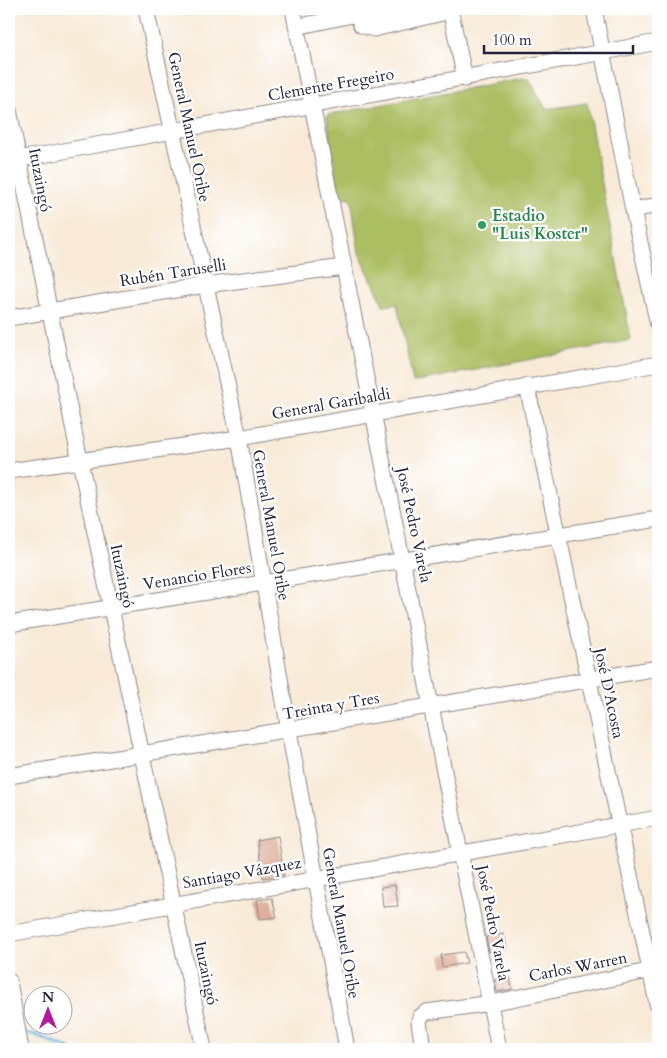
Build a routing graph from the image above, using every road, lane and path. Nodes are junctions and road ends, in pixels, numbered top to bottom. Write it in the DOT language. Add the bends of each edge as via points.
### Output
graph roads {
  1 [pos="146,9"];
  2 [pos="293,9"];
  3 [pos="594,9"];
  4 [pos="451,10"];
  5 [pos="296,27"];
  6 [pos="658,42"];
  7 [pos="604,52"];
  8 [pos="465,79"];
  9 [pos="314,106"];
  10 [pos="9,110"];
  11 [pos="173,132"];
  12 [pos="13,160"];
  13 [pos="658,205"];
  14 [pos="633,210"];
  15 [pos="344,267"];
  16 [pos="205,285"];
  17 [pos="50,311"];
  18 [pos="9,318"];
  19 [pos="658,325"];
  20 [pos="658,364"];
  21 [pos="527,386"];
  22 [pos="374,415"];
  23 [pos="239,438"];
  24 [pos="80,461"];
  25 [pos="9,471"];
  26 [pos="658,519"];
  27 [pos="558,535"];
  28 [pos="404,560"];
  29 [pos="263,583"];
  30 [pos="111,607"];
  31 [pos="9,624"];
  32 [pos="658,668"];
  33 [pos="588,680"];
  34 [pos="433,706"];
  35 [pos="289,731"];
  36 [pos="143,754"];
  37 [pos="9,776"];
  38 [pos="658,818"];
  39 [pos="620,826"];
  40 [pos="462,855"];
  41 [pos="315,878"];
  42 [pos="174,903"];
  43 [pos="9,934"];
  44 [pos="654,970"];
  45 [pos="9,981"];
  46 [pos="491,1003"];
  47 [pos="658,1008"];
  48 [pos="21,1047"];
  49 [pos="204,1049"];
  50 [pos="347,1049"];
  51 [pos="423,1049"];
  52 [pos="500,1049"];
  1 -- 11 [label="street, General Manuel Oribe"];
  2 -- 5 [label="street, José Pedro Varela"];
  3 -- 7 [label="street"];
  4 -- 5 [label="street" via="374,29 361,25 357,14"];
  4 -- 8 [label="street"];
  5 -- 9 [label="street, José Pedro Varela"];
  6 -- 7 [label="street, Clemente Fregeiro"];
  7 -- 8 [label="street, Clemente Fregeiro"];
  7 -- 14 [label="street"];
  8 -- 9 [label="street, Clemente Fregeiro"];
  9 -- 11 [label="street, Clemente Fregeiro"];
  9 -- 15 [label="street, José Pedro Varela"];
  10 -- 12 [label="street, Ituzaingó"];
  11 -- 12 [label="street, Clemente Fregeiro"];
  11 -- 16 [label="street, General Manuel Oribe"];
  12 -- 17 [label="street, Ituzaingó"];
  13 -- 14 [label="street"];
  14 -- 19 [label="street"];
  15 -- 16 [label="street, Rubén Taruselli"];
  15 -- 22 [label="street, José Pedro Varela"];
  16 -- 17 [label="street, Rubén Taruselli"];
  16 -- 23 [label="street, General Manuel Oribe"];
  17 -- 18 [label="street, Rubén Taruselli"];
  17 -- 24 [label="street, Ituzaingó"];
  20 -- 21 [label="street, General Garibaldi"];
  21 -- 22 [label="street, General Garibaldi"];
  21 -- 27 [label="street, José D'Acosta"];
  22 -- 23 [label="street, General Garibaldi"];
  22 -- 28 [label="street, José Pedro Varela"];
  23 -- 24 [label="street, General Garibaldi"];
  23 -- 29 [label="street, General Manuel Oribe"];
  24 -- 25 [label="street, General Garibaldi"];
  24 -- 30 [label="street, Ituzaingó"];
  26 -- 27 [label="street, Venancio Flores"];
  27 -- 28 [label="street, Venancio Flores"];
  27 -- 33 [label="street, José D'Acosta"];
  28 -- 29 [label="street, Venancio Flores"];
  28 -- 34 [label="street, José Pedro Varela"];
  29 -- 30 [label="street, Venancio Flores"];
  29 -- 35 [label="street, General Manuel Oribe"];
  30 -- 31 [label="street, Venancio Flores"];
  30 -- 36 [label="street, Ituzaingó"];
  32 -- 33 [label="street, Treinta y Tres"];
  33 -- 34 [label="street, Treinta y Tres"];
  33 -- 39 [label="street, José D'Acosta"];
  34 -- 35 [label="street, Treinta y Tres"];
  34 -- 40 [label="street, José Pedro Varela"];
  35 -- 36 [label="street, Treinta y Tres"];
  35 -- 41 [label="street, General Manuel Oribe"];
  36 -- 37 [label="street, Treinta y Tres"];
  36 -- 42 [label="street, Ituzaingó"];
  38 -- 39 [label="street, Santiago Vázquez"];
  39 -- 40 [label="street, Santiago Vázquez"];
  39 -- 44 [label="street, José D'Acosta"];
  40 -- 41 [label="street, Santiago Vázquez"];
  40 -- 46 [label="street, José Pedro Varela"];
  41 -- 42 [label="street, Santiago Vázquez"];
  41 -- 50 [label="street, General Manuel Oribe"];
  42 -- 43 [label="street, Santiago Vázquez"];
  42 -- 49 [label="street, Ituzaingó"];
  44 -- 46 [label="street, Carlos Warren"];
  44 -- 47 [label="street, José D'Acosta"];
  45 -- 48 [label="street"];
  46 -- 51 [label="street, Carlos Warren" via="423,1014 419,1026"];
  46 -- 52 [label="street, José Pedro Varela"];
}
